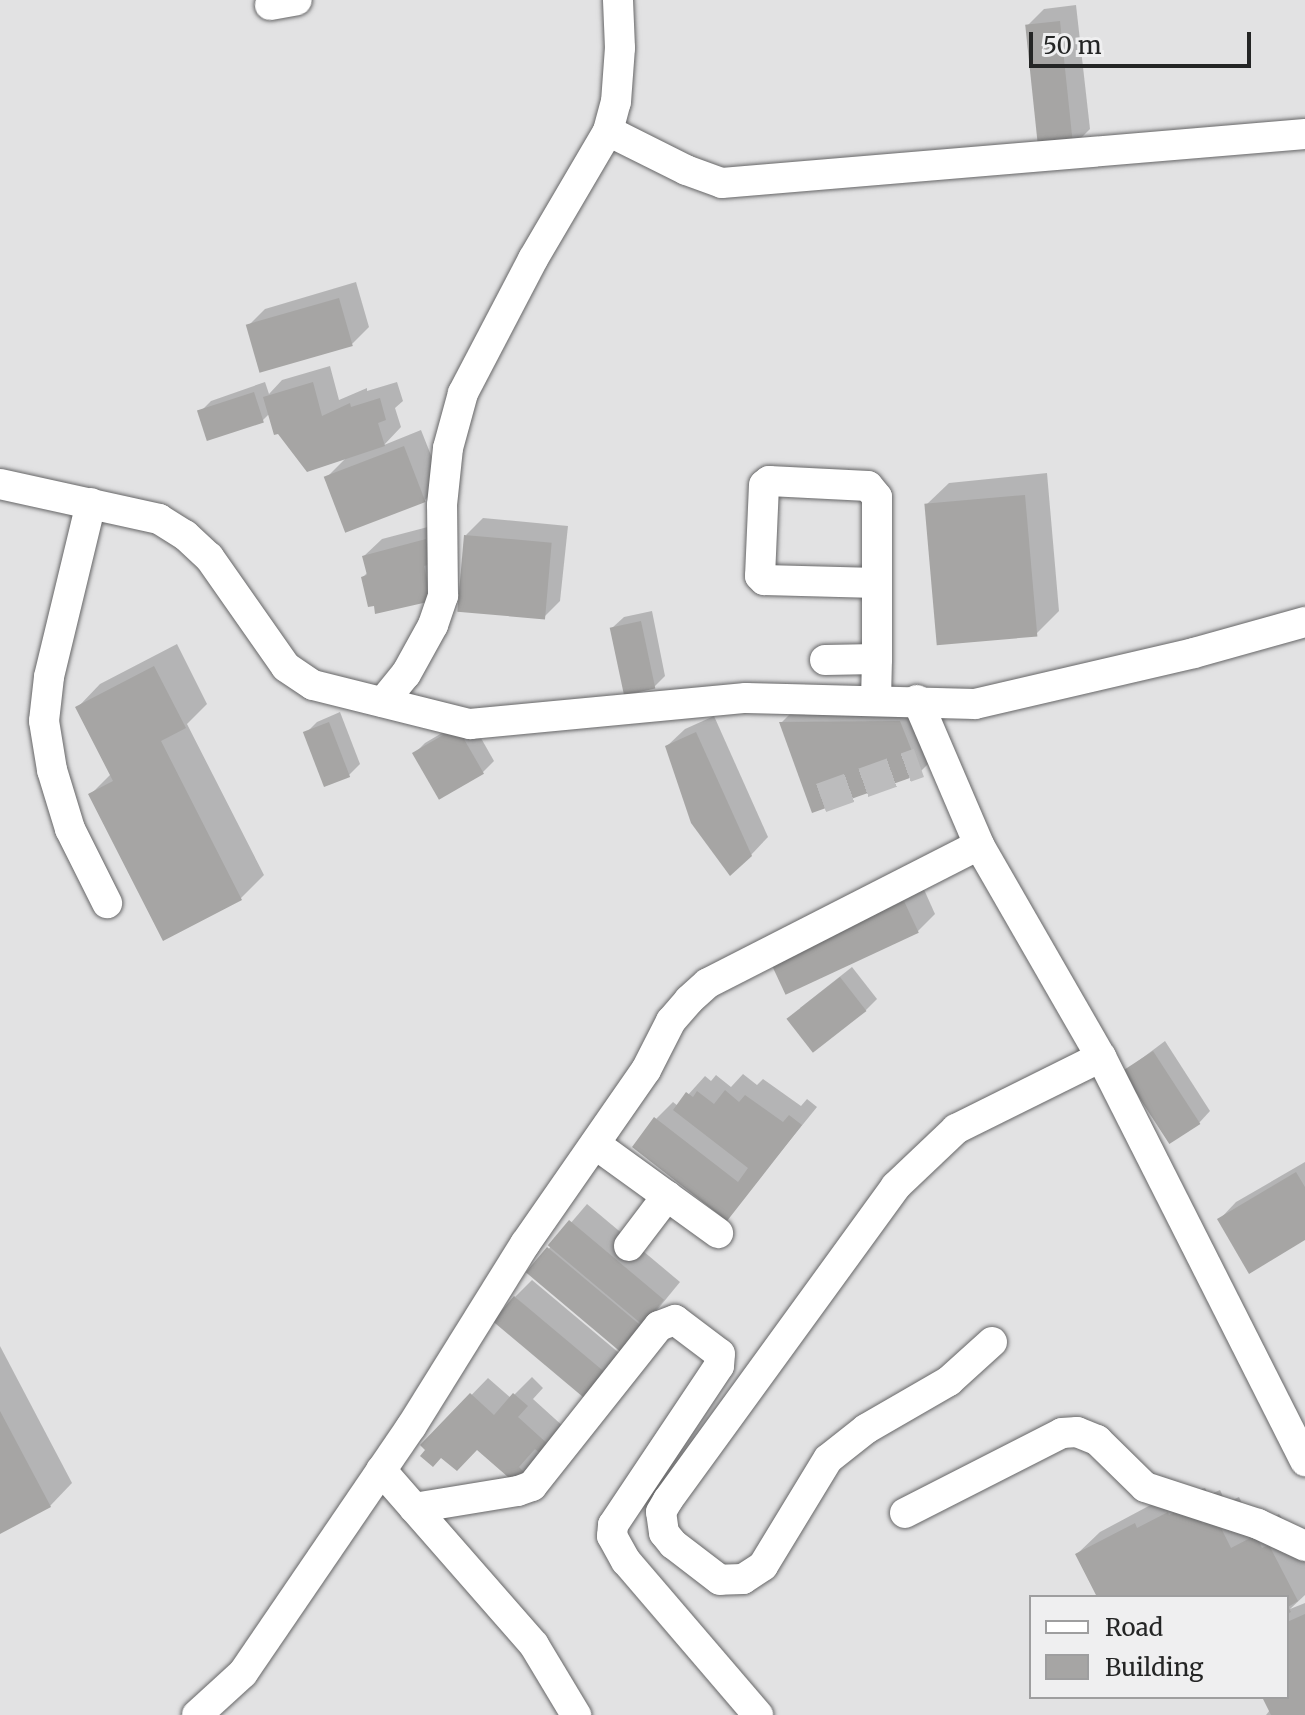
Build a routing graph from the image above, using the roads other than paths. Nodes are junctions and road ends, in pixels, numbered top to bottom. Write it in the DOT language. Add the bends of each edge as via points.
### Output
graph roads {
  1 [pos="618,0"];
  2 [pos="608,131"];
  3 [pos="1305,134"];
  4 [pos="0,484"];
  5 [pos="91,503"];
  6 [pos="877,583"];
  7 [pos="1305,622"];
  8 [pos="877,659"];
  9 [pos="825,660"];
  10 [pos="876,700"];
  11 [pos="917,700"];
  12 [pos="383,702"];
  13 [pos="979,845"];
  14 [pos="107,903"];
  15 [pos="1101,1057"];
  16 [pos="595,1144"];
  17 [pos="667,1196"];
  18 [pos="718,1233"];
  19 [pos="629,1246"];
  20 [pos="992,1342"];
  21 [pos="1305,1461"];
  22 [pos="381,1470"];
  23 [pos="414,1508"];
  24 [pos="905,1513"];
  25 [pos="1305,1546"];
  26 [pos="197,1715"];
  27 [pos="576,1715"];
  28 [pos="758,1715"];
  1 -- 2 [label="street" via="616,102"];
  2 -- 3 [label="street" via="722,183"];
  2 -- 12 [label="street" via="463,393 448,448 442,505 443,596 406,674"];
  4 -- 5 [label="street"];
  5 -- 12 [label="street" via="159,519 185,535 209,557 286,667 313,685"];
  5 -- 14 [label="street" via="49,677 44,721 70,829"];
  6 -- 6 [label="street" via="874,491 868,486 769,481 764,485 764,580"];
  6 -- 8 [label="street"];
  7 -- 11 [label="street" via="975,704"];
  8 -- 9 [label="street"];
  8 -- 10 [label="street"];
  10 -- 11 [label="street"];
  10 -- 12 [label="street" via="746,698 470,724"];
  11 -- 13 [label="street" via="930,760"];
  13 -- 15 [label="street"];
  13 -- 16 [label="street" via="708,983 671,1021 646,1070"];
  15 -- 20 [label="street" via="956,1129 896,1186 668,1500 661,1512 664,1533 720,1580 743,1579 763,1566 828,1459 866,1429 949,1381"];
  15 -- 21 [label="street"];
  16 -- 17 [label="street"];
  16 -- 22 [label="street"];
  17 -- 18 [label="street"];
  17 -- 19 [label="street"];
  22 -- 23 [label="street"];
  22 -- 26 [label="street" via="243,1673"];
  23 -- 27 [label="street" via="534,1645"];
  23 -- 28 [label="street" via="532,1486 659,1326 675,1320 720,1354 719,1366 613,1525 612,1536 626,1561"];
  24 -- 25 [label="street" via="1062,1433 1077,1432 1097,1440 1145,1487 1258,1524"];
}
